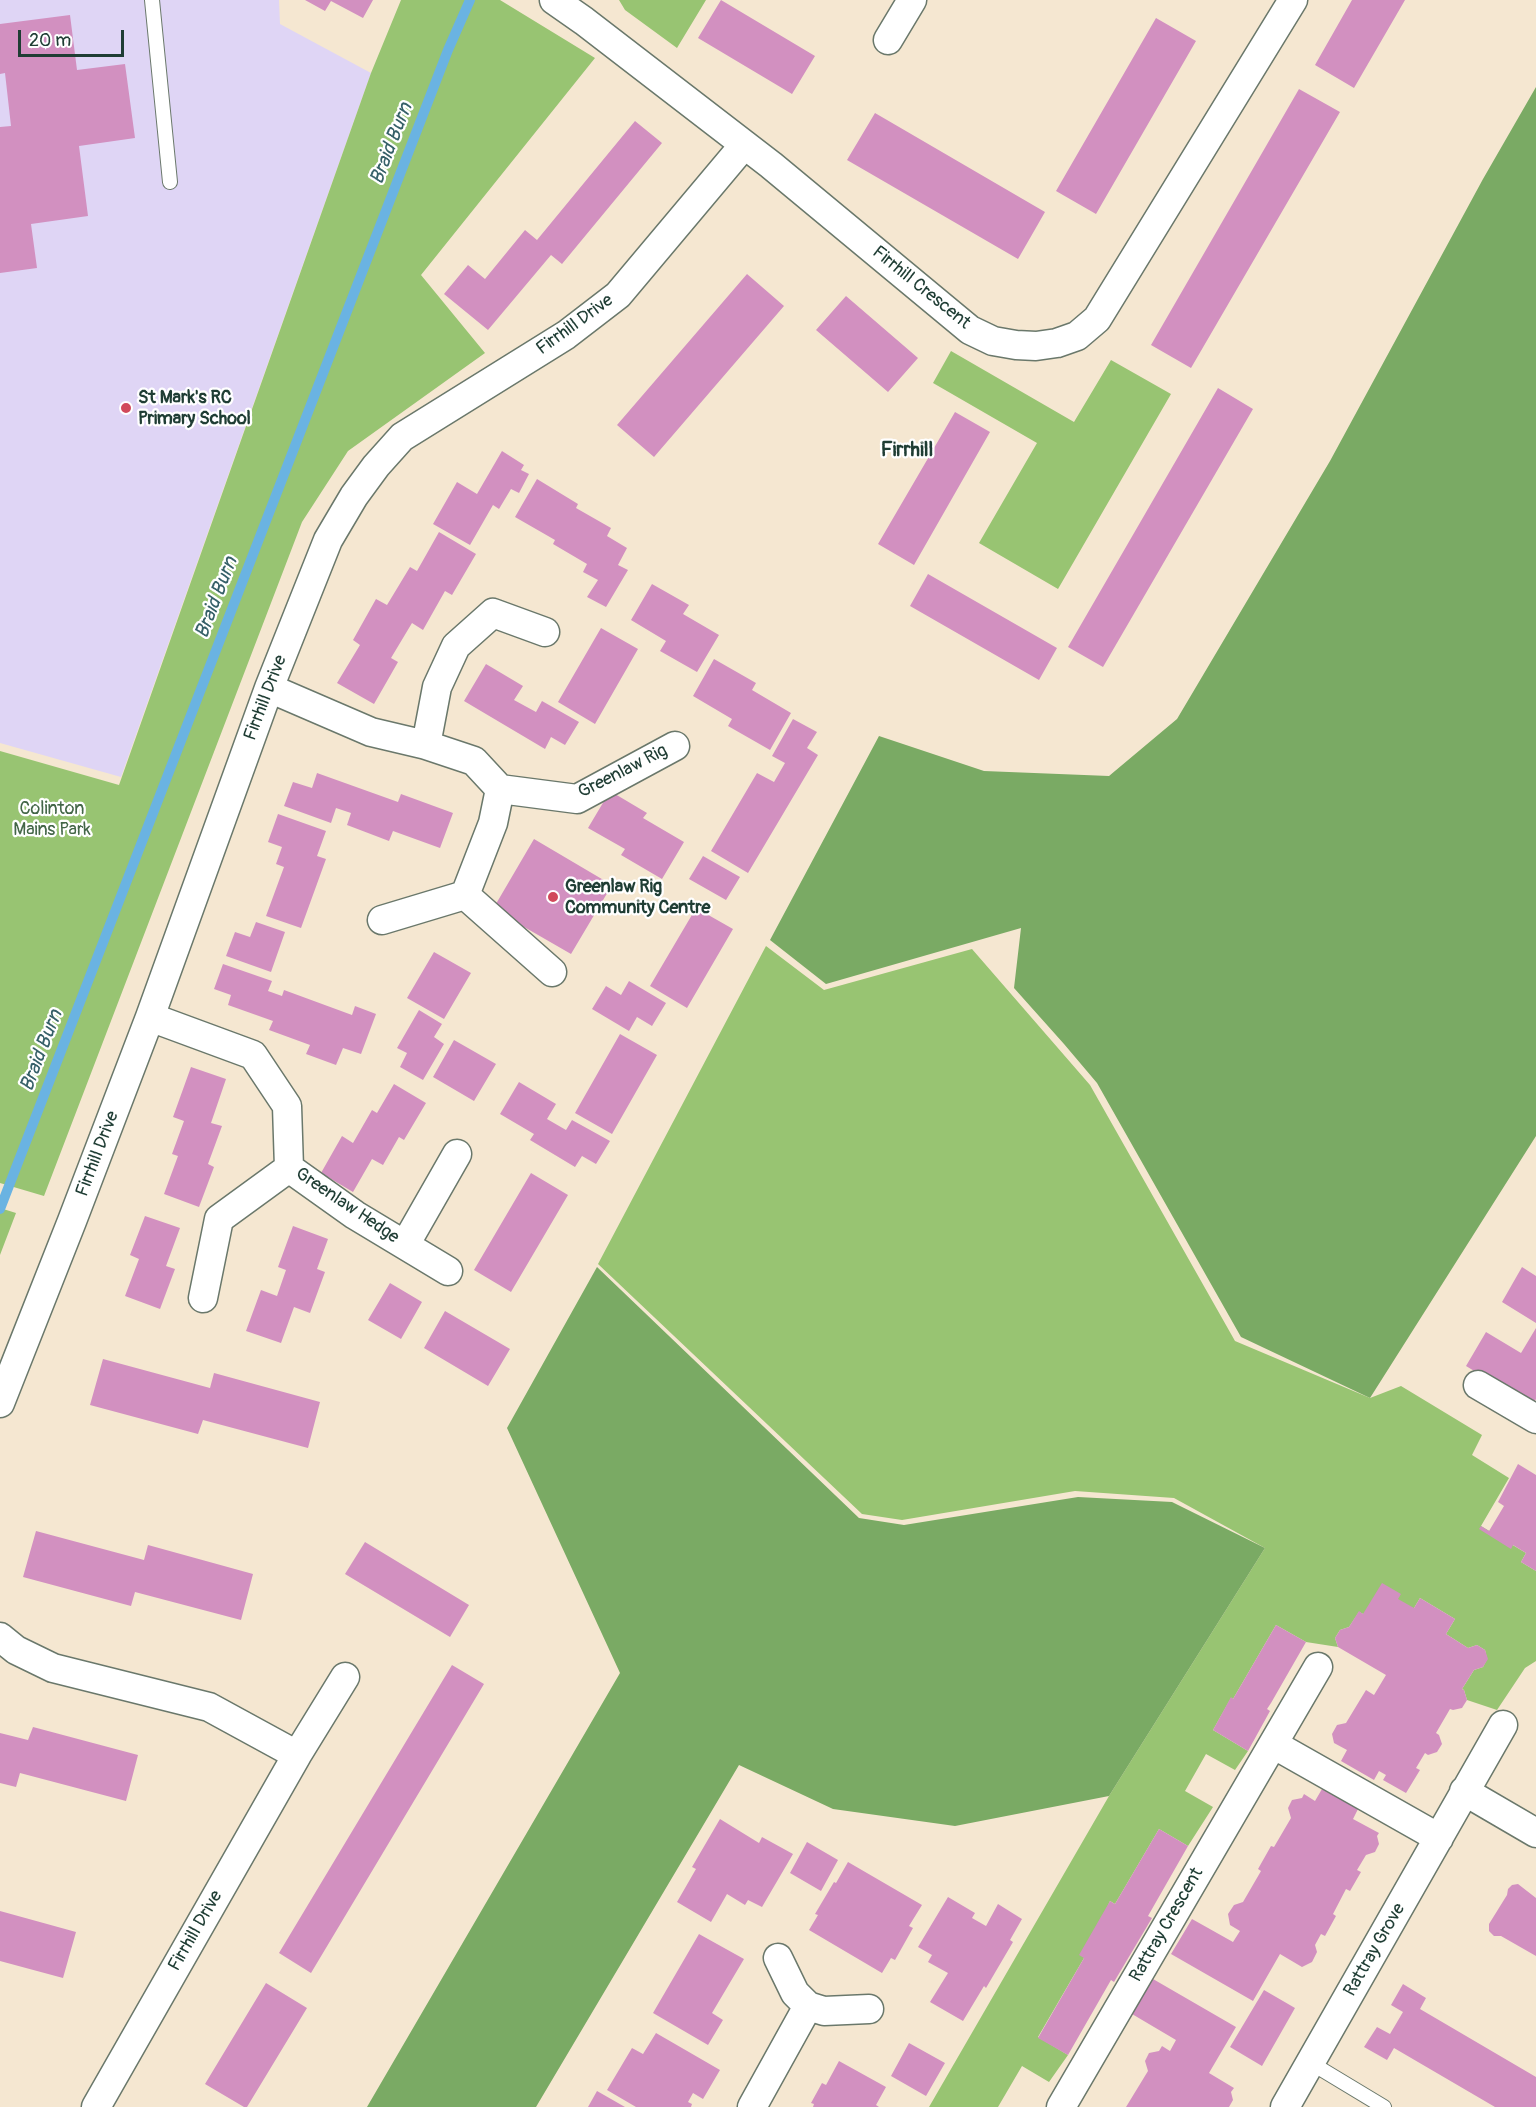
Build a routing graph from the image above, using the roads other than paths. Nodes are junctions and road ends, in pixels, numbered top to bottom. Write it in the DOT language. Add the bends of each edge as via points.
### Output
graph roads {
  1 [pos="152,0"];
  2 [pos="554,0"];
  3 [pos="912,0"];
  4 [pos="1293,0"];
  5 [pos="888,40"];
  6 [pos="744,145"];
  7 [pos="170,182"];
  8 [pos="545,632"];
  9 [pos="269,687"];
  10 [pos="426,745"];
  11 [pos="675,746"];
  12 [pos="500,789"];
  13 [pos="465,896"];
  14 [pos="382,920"];
  15 [pos="552,972"];
  16 [pos="150,1017"];
  17 [pos="457,1154"];
  18 [pos="289,1168"];
  19 [pos="405,1245"];
  20 [pos="448,1271"];
  21 [pos="203,1298"];
  22 [pos="1478,1385"];
  23 [pos="0,1403"];
  24 [pos="1536,1419"];
  25 [pos="0,1636"];
  26 [pos="1318,1667"];
  27 [pos="345,1677"];
  28 [pos="1503,1725"];
  29 [pos="1273,1744"];
  30 [pos="297,1755"];
  31 [pos="1464,1791"];
  32 [pos="1536,1833"];
  33 [pos="1439,1838"];
  34 [pos="778,1958"];
  35 [pos="808,2006"];
  36 [pos="870,2009"];
  37 [pos="1311,2062"];
  38 [pos="96,2107"];
  39 [pos="752,2107"];
  40 [pos="1062,2107"];
  41 [pos="1285,2107"];
  42 [pos="1384,2107"];
  1 -- 7 [label="lane"];
  2 -- 6 [label="street, Firrhill Crescent"];
  3 -- 5 [label="street"];
  4 -- 6 [label="street, Firrhill Crescent" via="1097,319 1077,336 1057,343 1016,345 993,341 970,330"];
  6 -- 9 [label="street, Firrhill Drive" via="618,295 566,335 402,437 376,466 328,540"];
  8 -- 10 [label="street" via="493,613 456,646 437,687"];
  9 -- 10 [label="street" via="371,732"];
  9 -- 16 [label="street, Firrhill Drive"];
  10 -- 12 [label="street" via="474,761"];
  11 -- 12 [label="street, Greenlaw Rig" via="577,799"];
  12 -- 13 [label="street" via="493,823"];
  13 -- 14 [label="street"];
  13 -- 15 [label="street"];
  16 -- 18 [label="street, Greenlaw Hedge" via="253,1055 286,1106"];
  16 -- 23 [label="street, Firrhill Drive"];
  17 -- 19 [label="street, Greenlaw Hedge"];
  18 -- 19 [label="street, Greenlaw Hedge"];
  18 -- 21 [label="street, Greenlaw Hedge" via="219,1219"];
  19 -- 20 [label="street, Greenlaw Hedge"];
  22 -- 24 [label="street"];
  25 -- 30 [label="street" via="16,1650 53,1668 209,1707"];
  26 -- 29 [label="street, Rattray Crescent"];
  27 -- 30 [label="street, Firrhill Drive"];
  28 -- 31 [label="street, Rattray Grove"];
  29 -- 33 [label="street"];
  29 -- 40 [label="street, Rattray Crescent"];
  30 -- 38 [label="street, Firrhill Drive"];
  31 -- 32 [label="street"];
  31 -- 33 [label="street, Rattray Grove"];
  33 -- 37 [label="street, Rattray Grove"];
  34 -- 35 [label="street" via="795,1993"];
  35 -- 36 [label="street" via="824,2011"];
  35 -- 39 [label="street"];
  37 -- 41 [label="street, Rattray Grove"];
  37 -- 42 [label="lane"];
}
